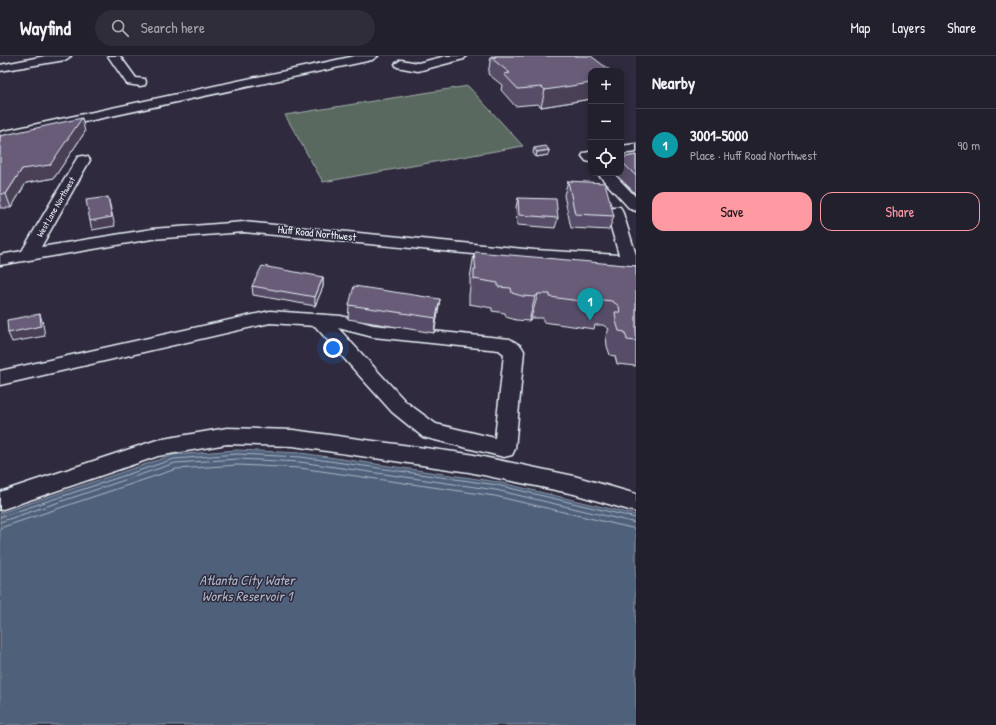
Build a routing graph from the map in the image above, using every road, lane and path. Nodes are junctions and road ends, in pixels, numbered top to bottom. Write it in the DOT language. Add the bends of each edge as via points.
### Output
graph roads {
  1 [pos="12,56"];
  2 [pos="65,56"];
  3 [pos="114,56"];
  4 [pos="372,56"];
  5 [pos="460,56"];
  6 [pos="395,63"];
  7 [pos="1,69"];
  8 [pos="140,82"];
  9 [pos="0,136"];
  10 [pos="636,148"];
  11 [pos="624,150"];
  12 [pos="83,160"];
  13 [pos="608,176"];
  14 [pos="636,206"];
  15 [pos="614,210"];
  16 [pos="28,255"];
  17 [pos="0,260"];
  18 [pos="632,261"];
  19 [pos="321,321"];
  20 [pos="0,378"];
  21 [pos="0,501"];
  22 [pos="636,503"];
  1 -- 7 [label="street"];
  2 -- 7 [label="street"];
  3 -- 8 [label="street" via="132,81"];
  4 -- 9 [label="street"];
  5 -- 6 [label="street" via="418,67"];
  10 -- 11 [label="street"];
  12 -- 16 [label="street, West Lane Northwest"];
  13 -- 14 [label="street"];
  15 -- 18 [label="street"];
  16 -- 17 [label="street, Huff Road Northwest"];
  16 -- 18 [label="street, Huff Road Northwest" via="170,231 244,227 535,255"];
  19 -- 19 [label="street" via="341,322 373,331 503,344 514,352 504,449 430,430 399,407"];
  19 -- 20 [label="street" via="270,317"];
  21 -- 22 [label="street" via="157,448 227,436 293,438 469,463 574,485"];
}
